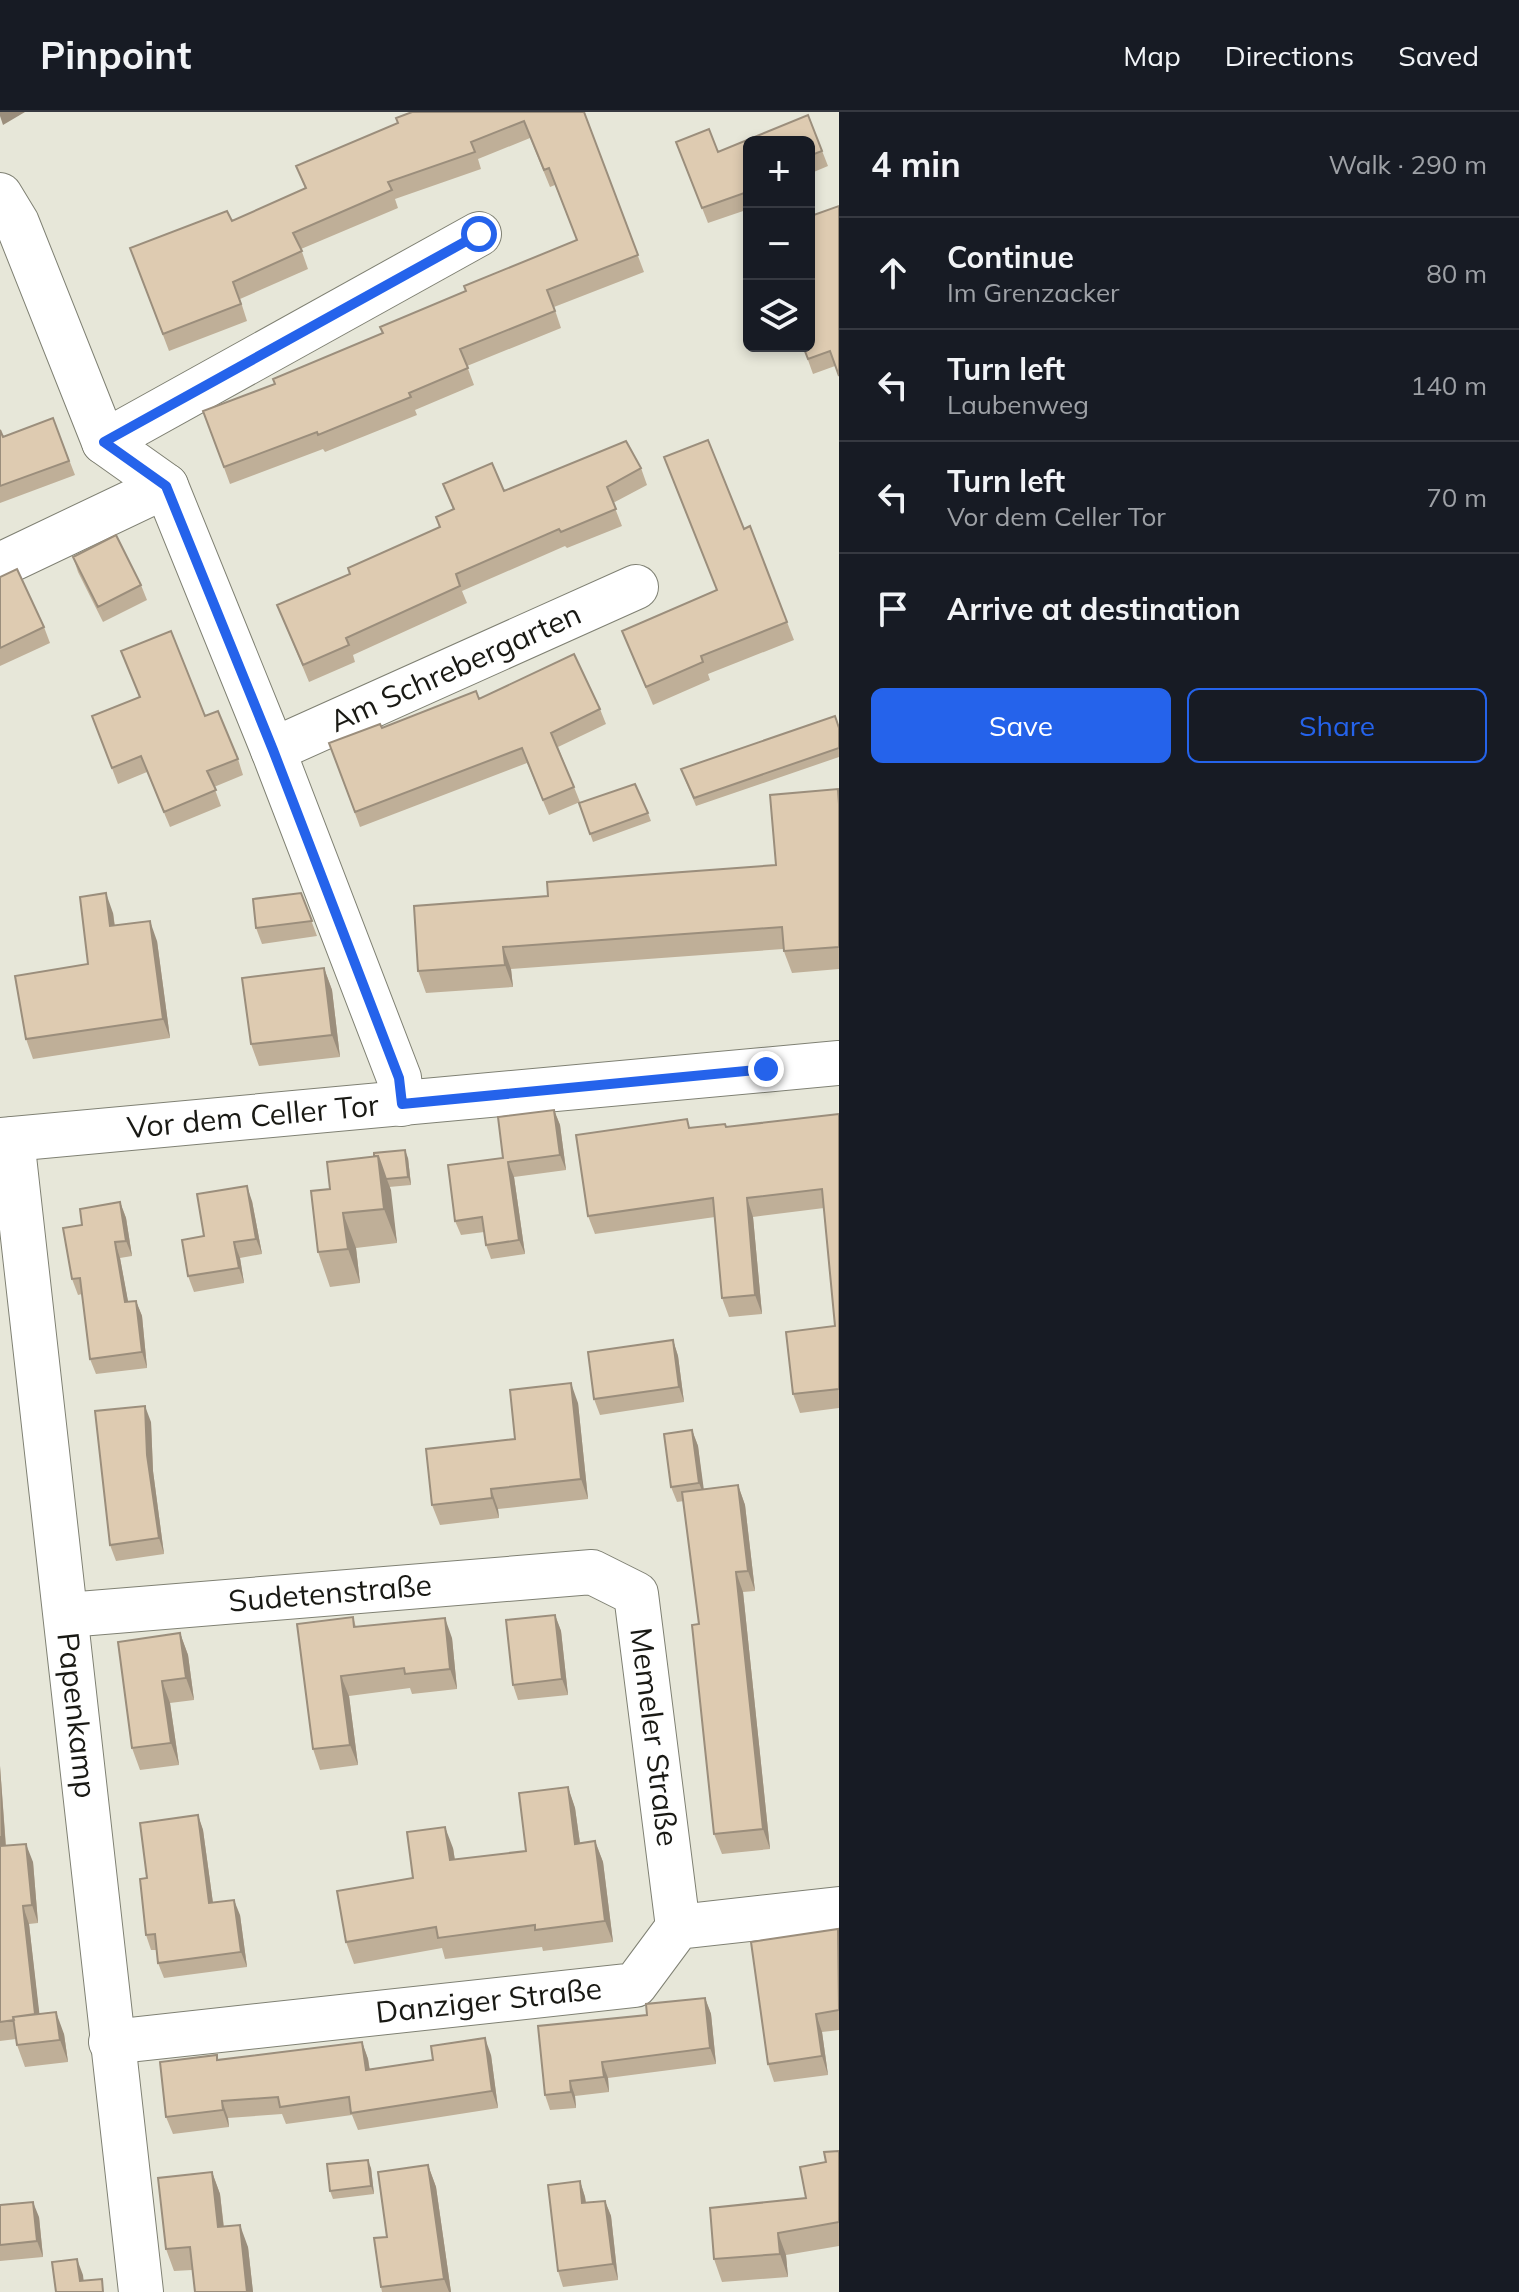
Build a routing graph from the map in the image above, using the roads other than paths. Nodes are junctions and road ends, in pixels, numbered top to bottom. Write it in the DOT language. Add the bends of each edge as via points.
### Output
graph roads {
  1 [pos="0,195"];
  2 [pos="479,234"];
  3 [pos="104,442"];
  4 [pos="166,486"];
  5 [pos="0,565"];
  6 [pos="636,587"];
  7 [pos="273,750"];
  8 [pos="839,1063"];
  9 [pos="402,1104"];
  10 [pos="6,1140"];
  11 [pos="592,1572"];
  12 [pos="67,1615"];
  13 [pos="839,1909"];
  14 [pos="678,1927"];
  15 [pos="111,2042"];
  16 [pos="141,2292"];
  1 -- 3 [label="street" via="17,223"];
  2 -- 3 [label="street"];
  3 -- 4 [label="street"];
  4 -- 5 [label="street"];
  4 -- 7 [label="street"];
  6 -- 7 [label="street, Am Schrebergarten"];
  7 -- 9 [label="street" via="399,1078"];
  8 -- 9 [label="street, Vor dem Celler Tor"];
  9 -- 10 [label="street, Vor dem Celler Tor"];
  10 -- 12 [label="street, Papenkamp"];
  11 -- 12 [label="street, Sudetenstraße"];
  11 -- 14 [label="street, Memeler Straße" via="636,1594"];
  12 -- 15 [label="street, Papenkamp"];
  13 -- 14 [label="street"];
  14 -- 15 [label="street, Danziger Straße" via="635,1985"];
  15 -- 16 [label="street, Papenkamp"];
}
